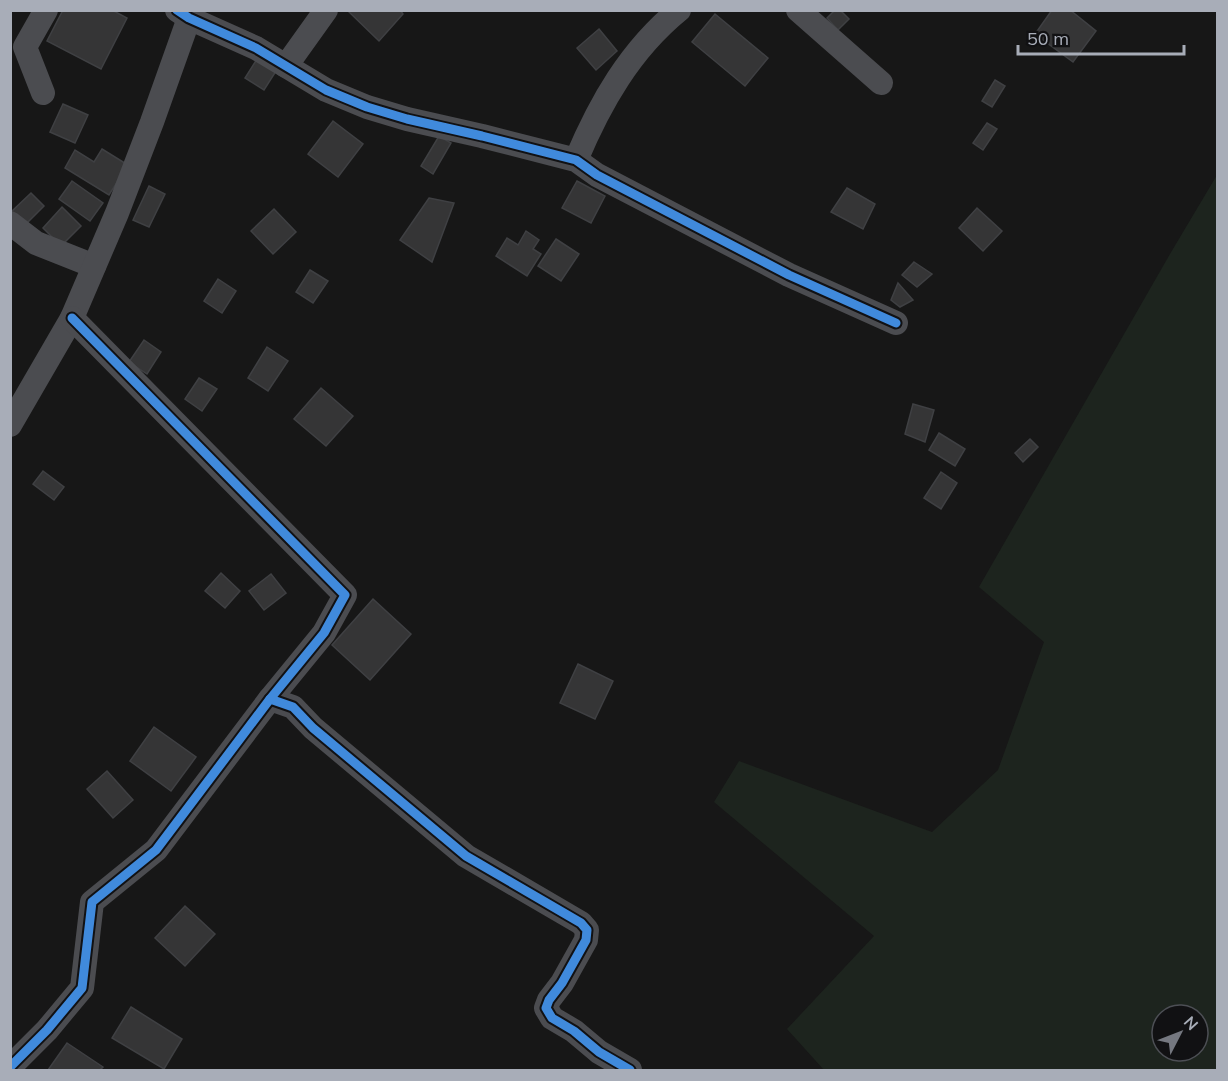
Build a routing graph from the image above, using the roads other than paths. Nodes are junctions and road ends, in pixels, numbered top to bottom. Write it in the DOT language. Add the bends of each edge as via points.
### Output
graph roads {
  1 [pos="46,10"];
  2 [pos="326,10"];
  3 [pos="679,10"];
  4 [pos="798,10"];
  5 [pos="183,14"];
  6 [pos="286,66"];
  7 [pos="881,83"];
  8 [pos="43,93"];
  9 [pos="576,160"];
  10 [pos="10,223"];
  11 [pos="94,266"];
  12 [pos="72,318"];
  13 [pos="896,323"];
  14 [pos="10,425"];
  15 [pos="270,699"];
  16 [pos="10,1067"];
  17 [pos="630,1071"];
  1 -- 8 [label="street" via="25,47"];
  2 -- 6 [label="street"];
  3 -- 9 [label="street" via="649,37 629,63 588,131"];
  4 -- 7 [label="street"];
  5 -- 6 [label="street"];
  5 -- 11 [label="street" via="152,123"];
  6 -- 9 [label="street" via="326,90 368,107"];
  9 -- 13 [label="street" via="597,175 789,275"];
  10 -- 11 [label="street" via="36,243"];
  11 -- 12 [label="street"];
  12 -- 14 [label="street"];
  12 -- 15 [label="street" via="345,595 324,633"];
  15 -- 16 [label="street" via="156,850 92,902 82,988"];
  15 -- 17 [label="street" via="293,707 466,856 581,923 587,930 586,940 546,1008 552,1018"];
}
